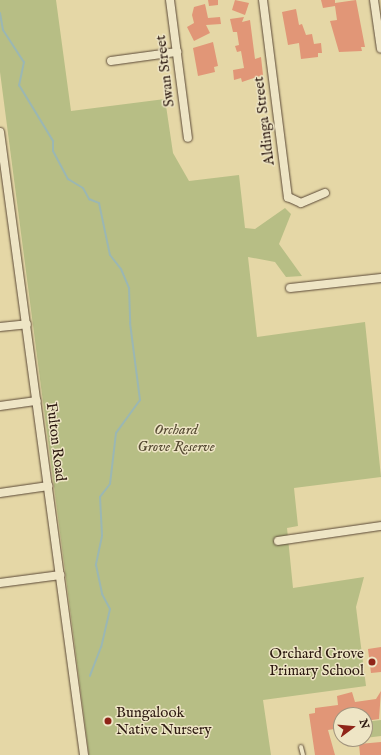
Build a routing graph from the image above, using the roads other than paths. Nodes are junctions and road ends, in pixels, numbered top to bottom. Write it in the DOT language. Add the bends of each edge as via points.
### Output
graph roads {
  1 [pos="170,0"];
  2 [pos="263,0"];
  3 [pos="374,0"];
  4 [pos="381,49"];
  5 [pos="177,52"];
  6 [pos="111,61"];
  7 [pos="0,132"];
  8 [pos="188,138"];
  9 [pos="2,164"];
  10 [pos="325,192"];
  11 [pos="381,278"];
  12 [pos="290,288"];
  13 [pos="27,324"];
  14 [pos="0,327"];
  15 [pos="37,402"];
  16 [pos="0,406"];
  17 [pos="48,486"];
  18 [pos="0,493"];
  19 [pos="381,526"];
  20 [pos="278,541"];
  21 [pos="60,575"];
  22 [pos="0,583"];
  23 [pos="302,747"];
  24 [pos="84,755"];
  25 [pos="303,755"];
  1 -- 5 [label="street, Swan Street"];
  2 -- 10 [label="street, Aldinga Street" via="288,197 301,203"];
  3 -- 4 [label="street"];
  5 -- 6 [label="street"];
  5 -- 8 [label="street, Swan Street"];
  7 -- 9 [label="street, Fulton Road"];
  9 -- 13 [label="street, Fulton Road"];
  11 -- 12 [label="street"];
  13 -- 14 [label="street"];
  13 -- 15 [label="street, Fulton Road"];
  15 -- 16 [label="street"];
  15 -- 17 [label="street, Fulton Road"];
  17 -- 18 [label="street"];
  17 -- 21 [label="street, Fulton Road"];
  19 -- 20 [label="street"];
  21 -- 22 [label="street"];
  21 -- 24 [label="street, Fulton Road"];
  23 -- 25 [label="lane"];
}
